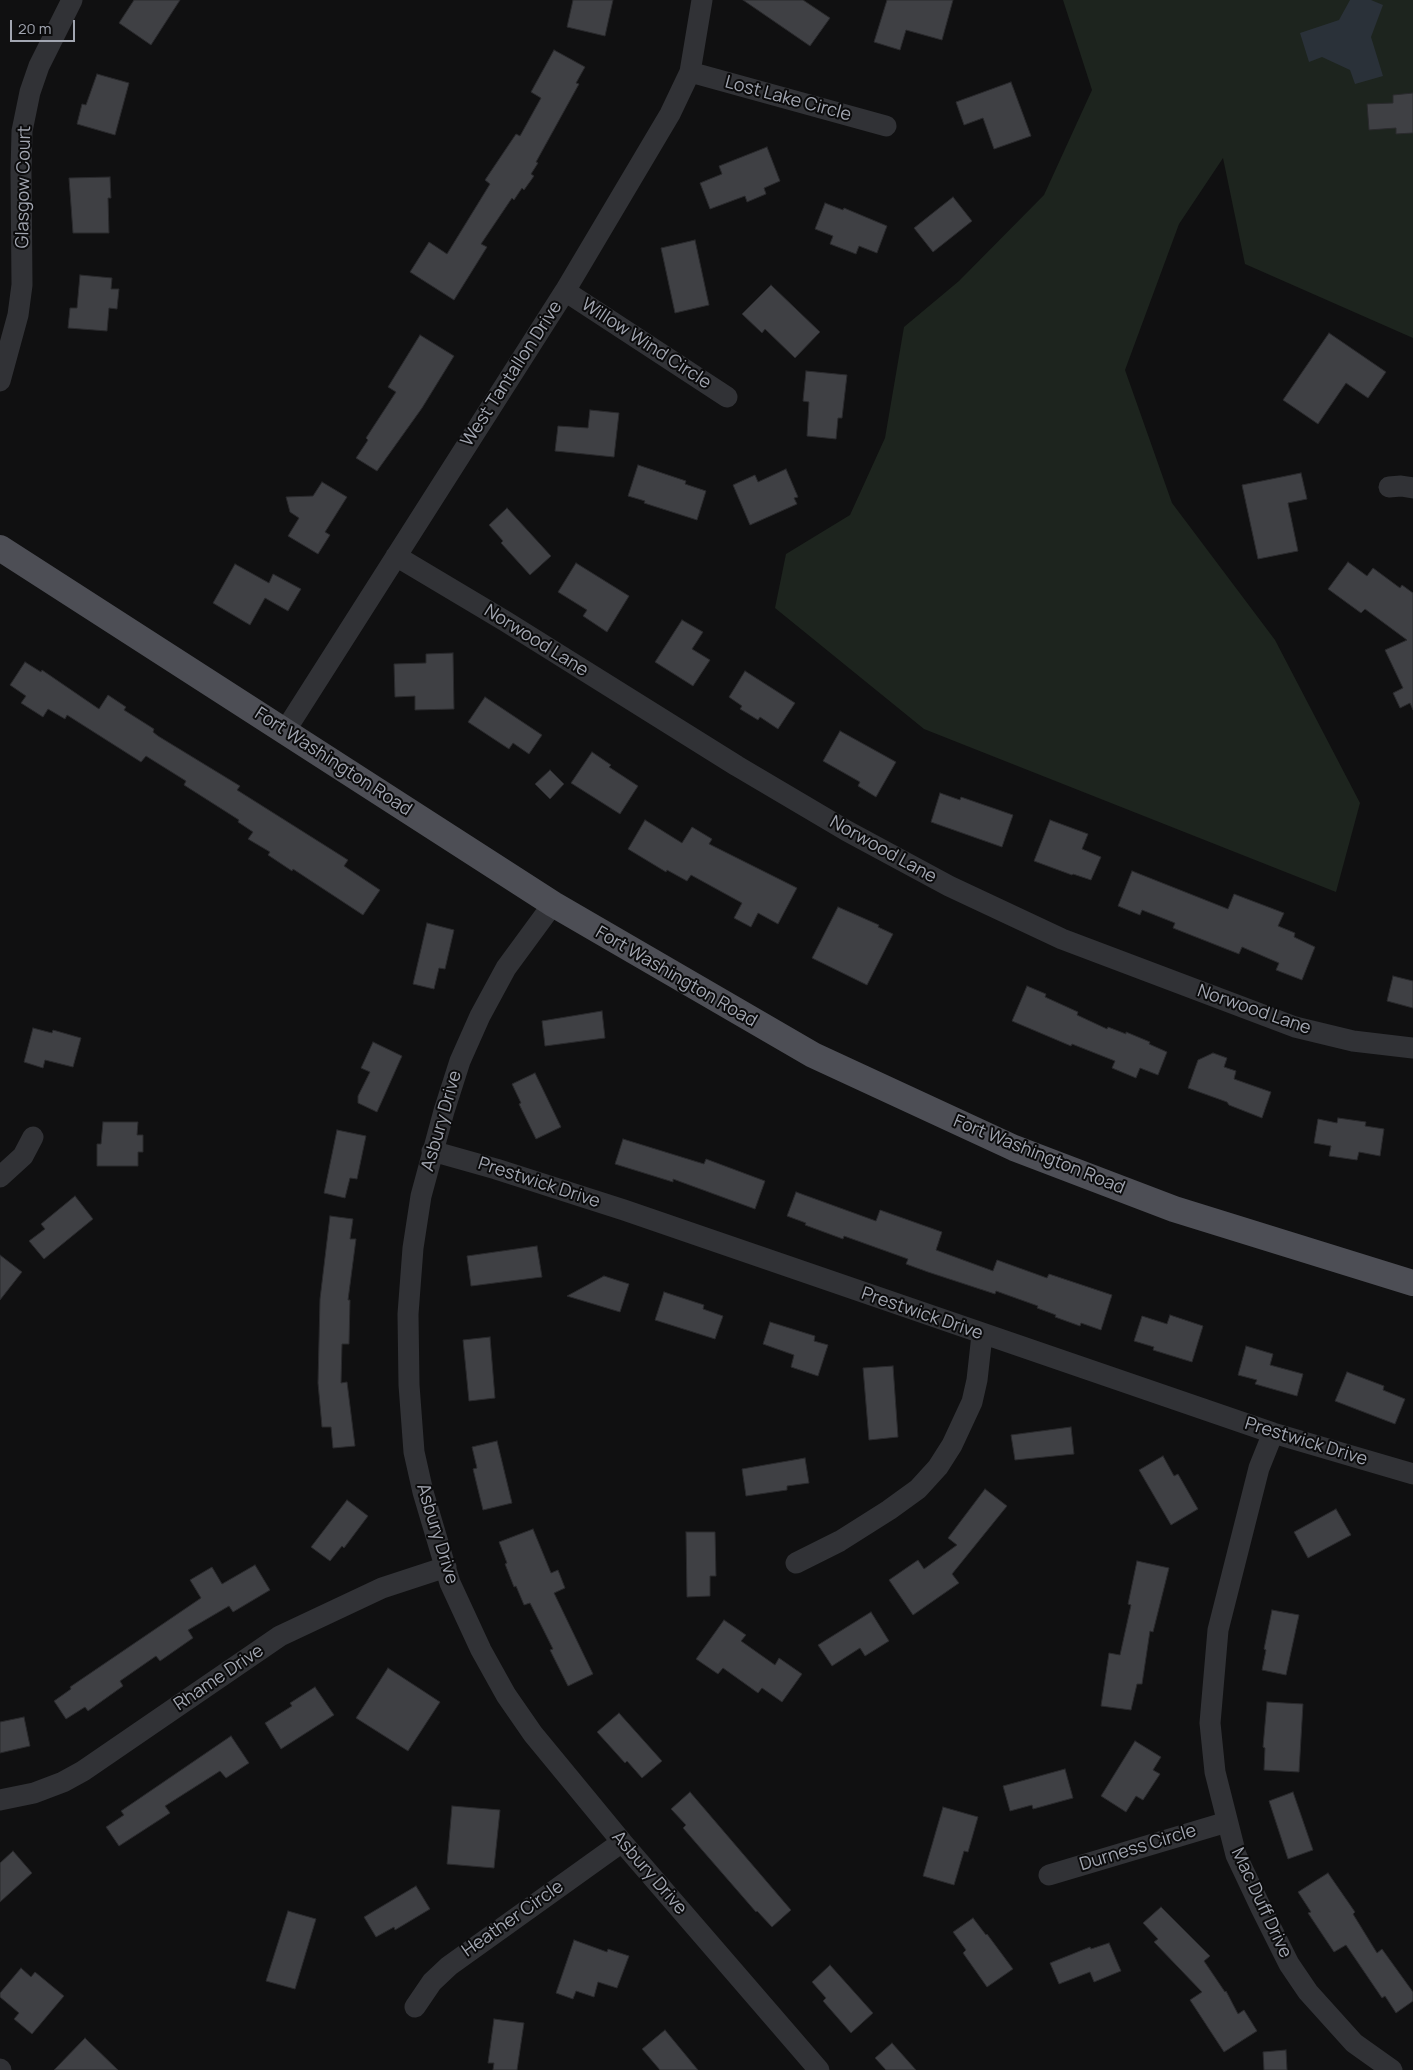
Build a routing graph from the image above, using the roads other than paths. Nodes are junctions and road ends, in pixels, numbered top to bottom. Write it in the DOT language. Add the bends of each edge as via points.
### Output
graph roads {
  1 [pos="72,0"];
  2 [pos="702,0"];
  3 [pos="690,72"];
  4 [pos="886,126"];
  5 [pos="565,291"];
  6 [pos="0,382"];
  7 [pos="727,397"];
  8 [pos="1389,487"];
  9 [pos="1413,488"];
  10 [pos="0,548"];
  11 [pos="396,556"];
  12 [pos="285,731"];
  13 [pos="553,904"];
  14 [pos="1413,1048"];
  15 [pos="33,1137"];
  16 [pos="432,1151"];
  17 [pos="0,1177"];
  18 [pos="1413,1283"];
  19 [pos="982,1334"];
  20 [pos="1273,1433"];
  21 [pos="1413,1474"];
  22 [pos="796,1563"];
  23 [pos="446,1567"];
  24 [pos="0,1800"];
  25 [pos="1227,1822"];
  26 [pos="622,1842"];
  27 [pos="1048,1875"];
  28 [pos="415,2007"];
  29 [pos="819,2070"];
  30 [pos="1392,2070"];
  1 -- 6 [label="street, Glasgow Court" via="39,66 24,123 22,285 18,315"];
  2 -- 3 [label="street, West Tantallon Drive"];
  3 -- 4 [label="street, Lost Lake Circle"];
  3 -- 5 [label="street, West Tantallon Drive" via="670,114"];
  5 -- 7 [label="street, Willow Wind Circle"];
  5 -- 11 [label="street, West Tantallon Drive"];
  8 -- 9 [label="street"];
  10 -- 12 [label="main road, Fort Washington Road"];
  11 -- 12 [label="street, West Tantallon Drive"];
  11 -- 14 [label="street, Norwood Lane" via="737,766 949,886 1062,939 1295,1027 1353,1041"];
  12 -- 13 [label="main road, Fort Washington Road"];
  13 -- 16 [label="street, Asbury Drive" via="506,968 480,1016 460,1061"];
  13 -- 18 [label="main road, Fort Washington Road" via="813,1056 1014,1148 1174,1209"];
  15 -- 17 [label="street" via="23,1156"];
  16 -- 19 [label="street, Prestwick Drive" via="496,1168 624,1210"];
  16 -- 23 [label="street, Asbury Drive" via="413,1248 408,1314 408,1385 414,1452"];
  19 -- 20 [label="street, Prestwick Drive"];
  19 -- 22 [label="street" via="972,1402 938,1468 918,1489 889,1510 840,1541"];
  20 -- 21 [label="street, Prestwick Drive"];
  20 -- 25 [label="street, Mac Duff Drive" via="1259,1468 1218,1630 1210,1723 1215,1772"];
  23 -- 24 [label="street, Rhame Drive" via="382,1588 280,1636 76,1775 34,1793"];
  23 -- 26 [label="street, Asbury Drive" via="450,1583 481,1650 506,1695 533,1734"];
  25 -- 27 [label="street, Durness Circle"];
  25 -- 30 [label="street, Mac Duff Drive" via="1236,1854 1289,1964 1308,1992 1348,2037"];
  26 -- 28 [label="street, Heather Circle" via="449,1966 432,1982"];
  26 -- 29 [label="street, Asbury Drive"];
}
